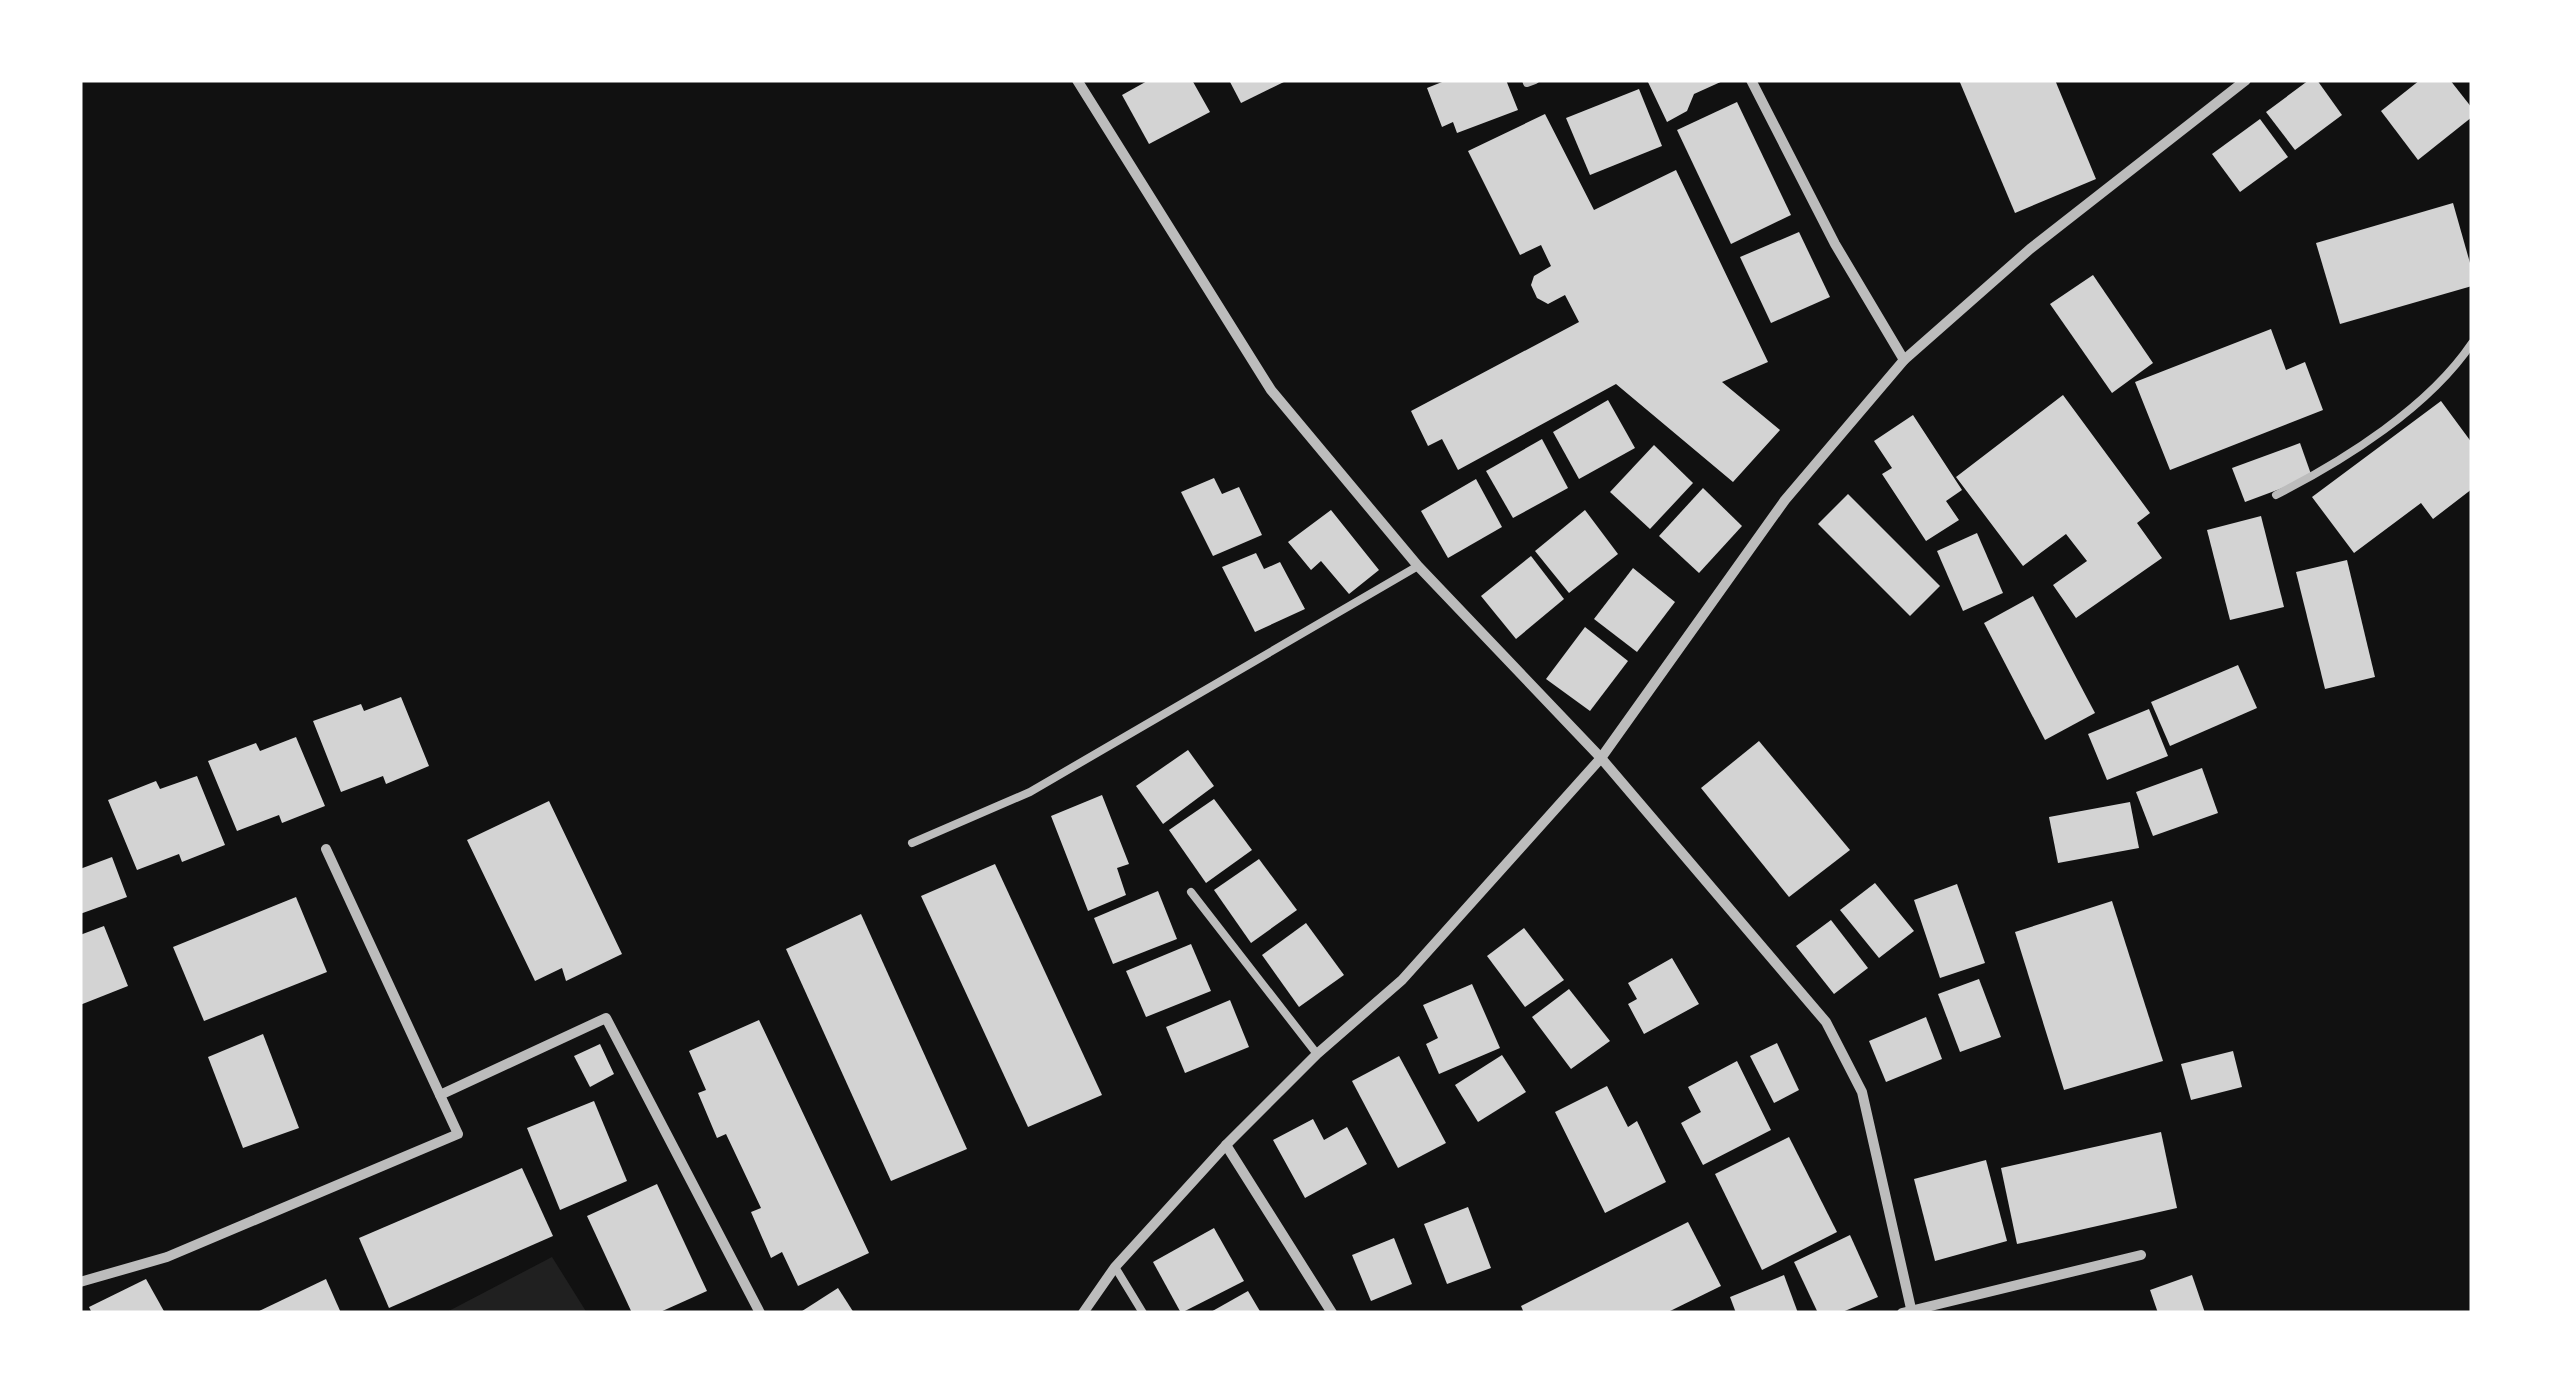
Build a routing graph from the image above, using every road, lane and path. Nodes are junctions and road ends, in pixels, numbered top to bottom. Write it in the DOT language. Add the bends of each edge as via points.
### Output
graph roads {
  1 [pos="1077,80"];
  2 [pos="1526,80"];
  3 [pos="1535,80"];
  4 [pos="1751,80"];
  5 [pos="2246,80"];
  6 [pos="2472,343"];
  7 [pos="1904,360"];
  8 [pos="2276,495"];
  9 [pos="1418,566"];
  10 [pos="1601,758"];
  11 [pos="912,843"];
  12 [pos="326,849"];
  13 [pos="1191,892"];
  14 [pos="1317,1054"];
  15 [pos="440,1095"];
  16 [pos="1226,1145"];
  17 [pos="2141,1254"];
  18 [pos="1115,1267"];
  19 [pos="80,1282"];
  20 [pos="1908,1312"];
  21 [pos="760,1313"];
  22 [pos="1083,1313"];
  23 [pos="1143,1313"];
  24 [pos="1332,1313"];
  1 -- 9 [label="street" via="1272,390"];
  2 -- 3 [label="lane"];
  4 -- 7 [label="street"];
  5 -- 7 [label="street" via="2030,248"];
  6 -- 8 [label="lane" via="2452,372 2397,418 2324,471"];
  7 -- 10 [label="street" via="1785,500"];
  9 -- 10 [label="street"];
  9 -- 11 [label="lane" via="1030,792"];
  10 -- 14 [label="street" via="1402,980"];
  10 -- 20 [label="street" via="1826,1022 1862,1092"];
  12 -- 15 [label="street"];
  13 -- 14 [label="lane"];
  14 -- 16 [label="street"];
  15 -- 19 [label="street" via="458,1134 168,1257"];
  15 -- 21 [label="street" via="606,1018"];
  16 -- 18 [label="street"];
  16 -- 24 [label="street"];
  17 -- 20 [label="street"];
  18 -- 22 [label="street"];
  18 -- 23 [label="lane"];
}
